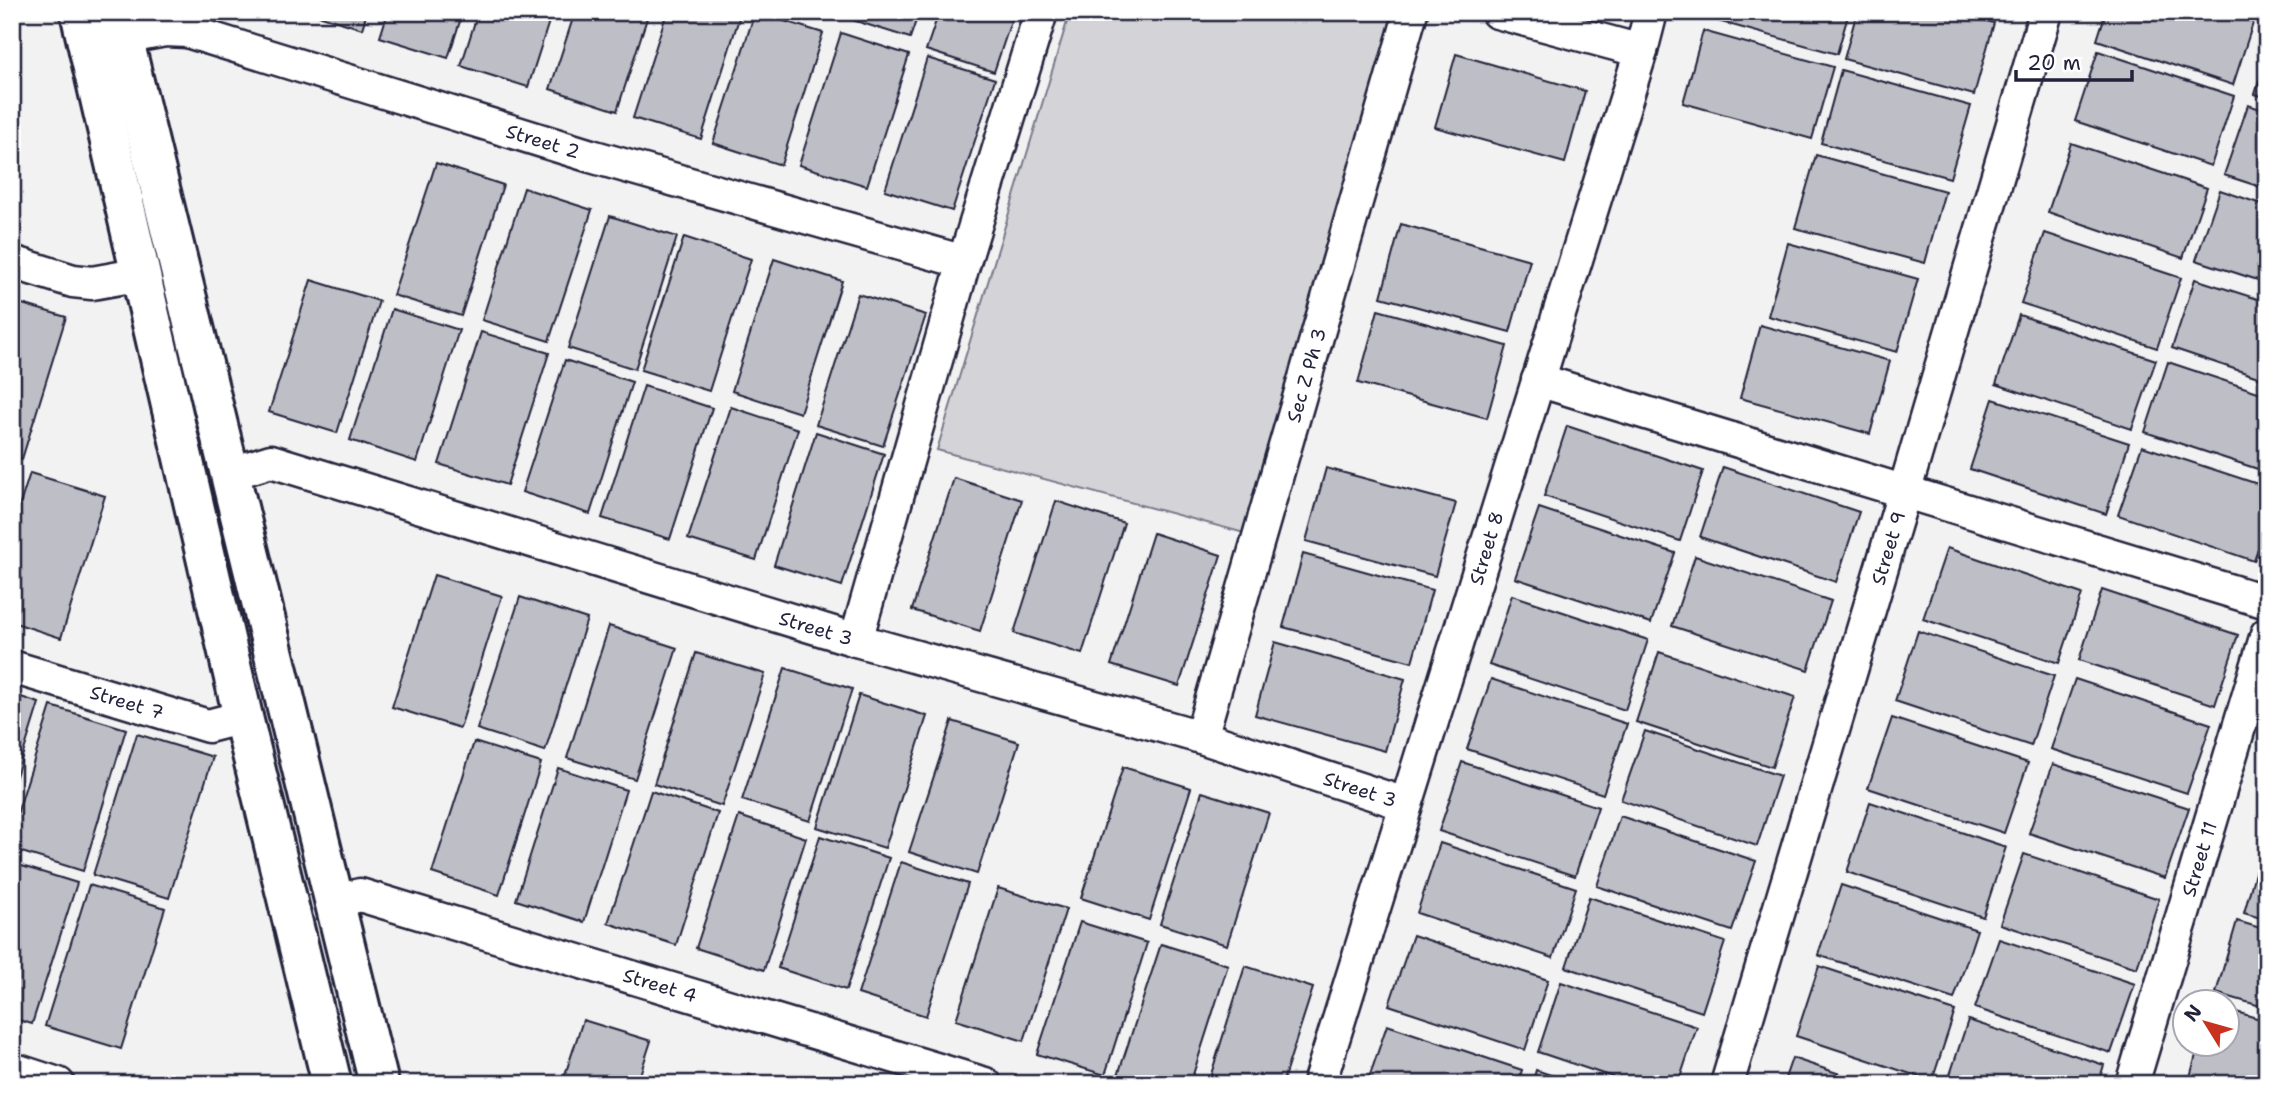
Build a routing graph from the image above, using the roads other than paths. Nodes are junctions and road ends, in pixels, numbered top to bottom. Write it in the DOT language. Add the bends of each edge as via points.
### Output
graph roads {
  1 [pos="80,12"];
  2 [pos="1041,12"];
  3 [pos="1411,12"];
  4 [pos="1497,12"];
  5 [pos="1651,12"];
  6 [pos="2046,12"];
  7 [pos="120,25"];
  8 [pos="1641,51"];
  9 [pos="12,262"];
  10 [pos="964,262"];
  11 [pos="142,274"];
  12 [pos="1538,380"];
  13 [pos="229,474"];
  14 [pos="1904,493"];
  15 [pos="2267,602"];
  16 [pos="2267,634"];
  17 [pos="856,640"];
  18 [pos="12,667"];
  19 [pos="243,717"];
  20 [pos="1201,737"];
  21 [pos="1405,804"];
  22 [pos="335,902"];
  23 [pos="12,1069"];
  24 [pos="58,1084"];
  25 [pos="332,1084"];
  26 [pos="379,1084"];
  27 [pos="985,1084"];
  28 [pos="1319,1084"];
  29 [pos="1727,1084"];
  30 [pos="2132,1084"];
  1 -- 11 [label="main road"];
  2 -- 10 [label="street"];
  3 -- 20 [label="street, Sec Z Ph 3"];
  4 -- 8 [label="street"];
  5 -- 8 [label="street, Street 8"];
  6 -- 14 [label="street, Street 9"];
  7 -- 10 [label="street, Street 2" via="187,31 591,156"];
  7 -- 13 [label="main road"];
  8 -- 12 [label="street, Street 8"];
  9 -- 11 [label="street" via="92,283"];
  10 -- 17 [label="street"];
  11 -- 19 [label="main road"];
  12 -- 14 [label="street"];
  12 -- 21 [label="street, Street 8"];
  13 -- 17 [label="street, Street 3" via="271,461"];
  13 -- 22 [label="main road"];
  14 -- 15 [label="street"];
  14 -- 29 [label="street, Street 9"];
  16 -- 30 [label="street, Street 11"];
  17 -- 20 [label="street, Street 3"];
  18 -- 19 [label="street, Street 7" via="208,726"];
  19 -- 25 [label="main road"];
  20 -- 21 [label="street, Street 3"];
  21 -- 28 [label="street, Street 8"];
  22 -- 26 [label="main road"];
  22 -- 27 [label="street, Street 4" via="360,895"];
  23 -- 24 [label="street"];
}
